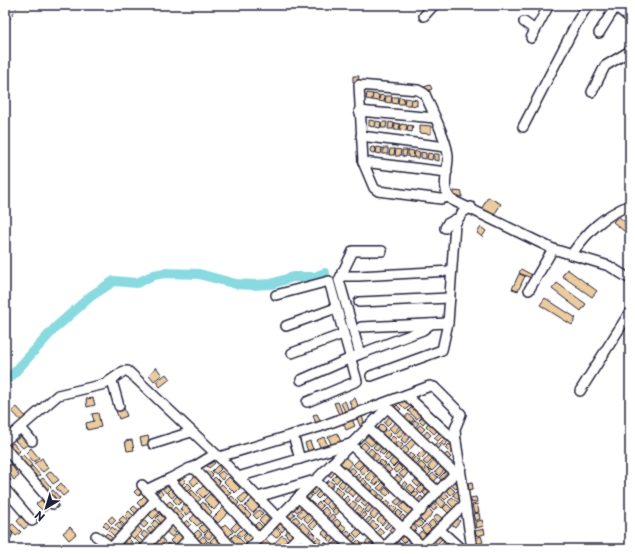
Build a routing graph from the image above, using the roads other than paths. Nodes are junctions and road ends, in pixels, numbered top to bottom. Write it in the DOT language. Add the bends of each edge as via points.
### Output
graph roads {
  1 [pos="434,5"];
  2 [pos="549,5"];
  3 [pos="588,5"];
  4 [pos="615,6"];
  5 [pos="424,16"];
  6 [pos="630,18"];
  7 [pos="524,22"];
  8 [pos="599,33"];
  9 [pos="630,50"];
  10 [pos="592,92"];
  11 [pos="359,111"];
  12 [pos="435,118"];
  13 [pos="523,127"];
  14 [pos="361,136"];
  15 [pos="446,147"];
  16 [pos="363,162"];
  17 [pos="447,172"];
  18 [pos="449,197"];
  19 [pos="630,205"];
  20 [pos="471,207"];
  21 [pos="456,219"];
  22 [pos="445,228"];
  23 [pos="553,249"];
  24 [pos="382,251"];
  25 [pos="571,255"];
  26 [pos="451,271"];
  27 [pos="342,272"];
  28 [pos="630,280"];
  29 [pos="529,290"];
  30 [pos="276,295"];
  31 [pos="450,298"];
  32 [pos="359,302"];
  33 [pos="336,308"];
  34 [pos="630,312"];
  35 [pos="448,323"];
  36 [pos="430,324"];
  37 [pos="286,326"];
  38 [pos="361,327"];
  39 [pos="343,334"];
  40 [pos="292,354"];
  41 [pos="360,354"];
  42 [pos="350,359"];
  43 [pos="371,376"];
  44 [pos="301,380"];
  45 [pos="112,381"];
  46 [pos="580,391"];
  47 [pos="406,395"];
  48 [pos="307,402"];
  49 [pos="119,406"];
  50 [pos="385,406"];
  51 [pos="367,427"];
  52 [pos="21,428"];
  53 [pos="191,432"];
  54 [pos="293,435"];
  55 [pos="5,441"];
  56 [pos="32,441"];
  57 [pos="456,441"];
  58 [pos="153,444"];
  59 [pos="350,444"];
  60 [pos="5,448"];
  61 [pos="217,456"];
  62 [pos="300,459"];
  63 [pos="332,463"];
  64 [pos="192,468"];
  65 [pos="458,471"];
  66 [pos="238,477"];
  67 [pos="169,479"];
  68 [pos="315,480"];
  69 [pos="5,489"];
  70 [pos="438,492"];
  71 [pos="298,497"];
  72 [pos="258,498"];
  73 [pos="155,500"];
  74 [pos="53,504"];
  75 [pos="465,504"];
  76 [pos="420,511"];
  77 [pos="279,517"];
  78 [pos="172,518"];
  79 [pos="32,521"];
  80 [pos="403,529"];
  81 [pos="439,529"];
  82 [pos="300,535"];
  83 [pos="96,536"];
  84 [pos="189,538"];
  85 [pos="259,538"];
  86 [pos="113,548"];
  87 [pos="384,548"];
  88 [pos="422,548"];
  89 [pos="144,549"];
  90 [pos="179,549"];
  91 [pos="200,549"];
  92 [pos="233,549"];
  93 [pos="249,549"];
  94 [pos="286,549"];
  95 [pos="316,549"];
  96 [pos="353,549"];
  97 [pos="461,549"];
  98 [pos="472,549"];
  1 -- 5 [label="street"];
  2 -- 7 [label="street" via="533,34"];
  3 -- 13 [label="street"];
  4 -- 6 [label="street"];
  4 -- 8 [label="street"];
  9 -- 10 [label="street" via="605,66"];
  11 -- 12 [label="street"];
  11 -- 12 [label="street" via="361,84 421,91 425,94"];
  11 -- 14 [label="street"];
  12 -- 15 [label="street"];
  14 -- 15 [label="street"];
  14 -- 16 [label="street"];
  15 -- 17 [label="street"];
  16 -- 17 [label="street"];
  16 -- 18 [label="street" via="374,188 378,191 442,199"];
  17 -- 18 [label="street" via="446,188"];
  18 -- 20 [label="street"];
  19 -- 25 [label="street" via="592,227"];
  20 -- 21 [label="street"];
  20 -- 23 [label="street"];
  21 -- 22 [label="street"];
  21 -- 26 [label="street"];
  23 -- 25 [label="street"];
  23 -- 29 [label="street"];
  24 -- 27 [label="street" via="353,251"];
  25 -- 28 [label="street" via="610,266"];
  26 -- 27 [label="street" via="358,276 345,276"];
  26 -- 31 [label="street"];
  27 -- 41 [label="street" via="339,280"];
  30 -- 33 [label="street" via="329,281"];
  31 -- 32 [label="street"];
  31 -- 35 [label="street"];
  33 -- 37 [label="street"];
  33 -- 39 [label="street"];
  34 -- 46 [label="street"];
  35 -- 36 [label="street"];
  35 -- 43 [label="street" via="443,349 439,352"];
  36 -- 38 [label="street"];
  36 -- 41 [label="street" via="423,330"];
  39 -- 40 [label="street"];
  39 -- 42 [label="street"];
  41 -- 42 [label="street"];
  42 -- 44 [label="street"];
  42 -- 48 [label="street" via="357,381"];
  45 -- 49 [label="street"];
  45 -- 52 [label="street" via="58,395"];
  45 -- 53 [label="street" via="124,371 131,372"];
  47 -- 50 [label="street"];
  47 -- 57 [label="street"];
  47 -- 57 [label="street" via="430,386 439,391 461,414 455,428"];
  50 -- 51 [label="street"];
  50 -- 54 [label="street"];
  50 -- 65 [label="street"];
  51 -- 59 [label="street"];
  51 -- 70 [label="street"];
  52 -- 55 [label="street"];
  52 -- 56 [label="street"];
  53 -- 58 [label="street"];
  53 -- 61 [label="street"];
  54 -- 61 [label="street"];
  54 -- 62 [label="street"];
  57 -- 65 [label="street"];
  59 -- 62 [label="street"];
  59 -- 63 [label="street"];
  59 -- 76 [label="street"];
  60 -- 74 [label="street"];
  61 -- 64 [label="street"];
  61 -- 66 [label="street"];
  62 -- 66 [label="street"];
  63 -- 68 [label="street"];
  63 -- 80 [label="street"];
  64 -- 67 [label="street"];
  64 -- 85 [label="street"];
  65 -- 70 [label="street"];
  65 -- 75 [label="street"];
  66 -- 72 [label="street"];
  67 -- 73 [label="street" via="144,487"];
  67 -- 92 [label="street"];
  68 -- 71 [label="street"];
  68 -- 72 [label="street"];
  68 -- 87 [label="street"];
  69 -- 79 [label="street"];
  70 -- 76 [label="street"];
  71 -- 77 [label="street"];
  71 -- 96 [label="street"];
  72 -- 77 [label="street"];
  73 -- 78 [label="street"];
  73 -- 86 [label="street"];
  75 -- 81 [label="street"];
  75 -- 98 [label="street"];
  76 -- 80 [label="street"];
  77 -- 82 [label="street"];
  77 -- 85 [label="street"];
  78 -- 84 [label="street"];
  78 -- 89 [label="street"];
  80 -- 87 [label="street"];
  80 -- 88 [label="street"];
  81 -- 88 [label="street"];
  81 -- 97 [label="street"];
  82 -- 94 [label="street"];
  82 -- 95 [label="street"];
  83 -- 86 [label="street"];
  84 -- 90 [label="street"];
  84 -- 91 [label="street"];
  85 -- 93 [label="street"];
}
